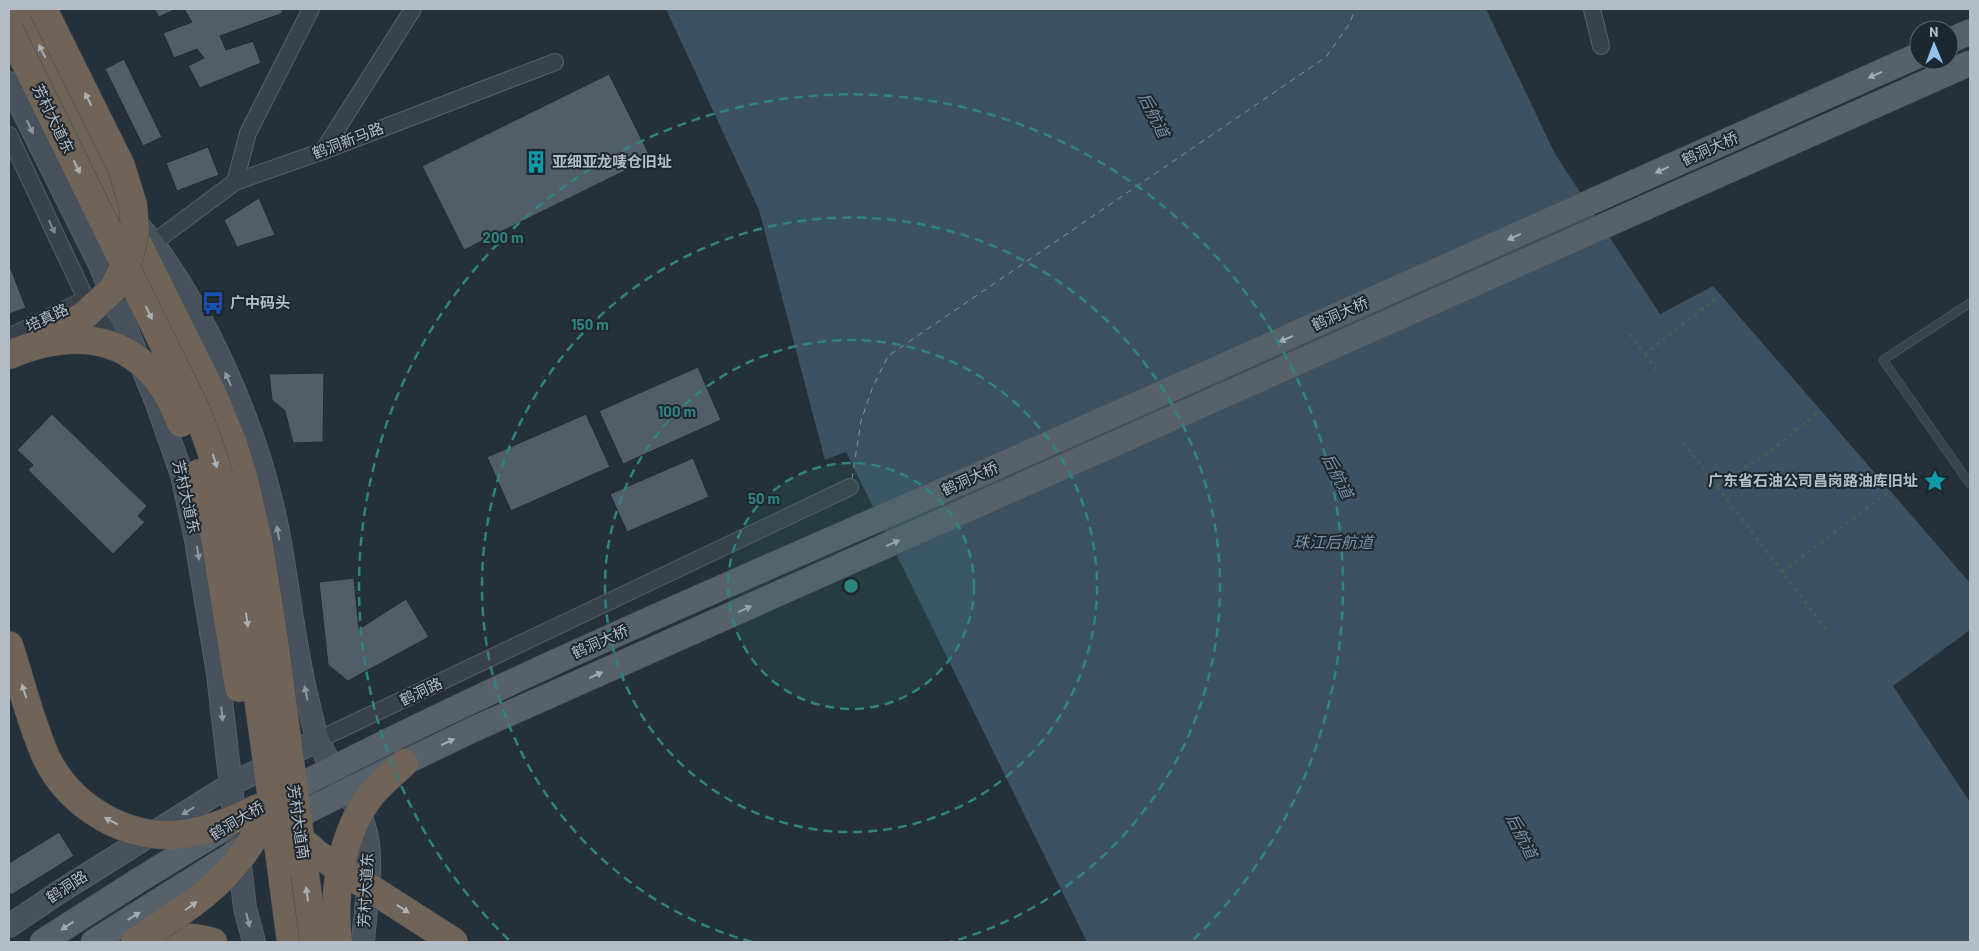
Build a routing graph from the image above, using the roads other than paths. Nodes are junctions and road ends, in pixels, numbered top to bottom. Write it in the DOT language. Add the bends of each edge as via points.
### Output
graph roads {
  1 [pos="21,9"];
  2 [pos="43,9"];
  3 [pos="312,9"];
  4 [pos="1592,9"];
  5 [pos="405,11"];
  6 [pos="9,29"];
  7 [pos="1601,46"];
  8 [pos="1909,59"];
  9 [pos="555,62"];
  10 [pos="1970,63"];
  11 [pos="9,83"];
  12 [pos="9,135"];
  13 [pos="323,151"];
  14 [pos="235,182"];
  15 [pos="119,204"];
  16 [pos="153,243"];
  17 [pos="86,299"];
  18 [pos="1970,303"];
  19 [pos="9,337"];
  20 [pos="9,355"];
  21 [pos="156,401"];
  22 [pos="1970,484"];
  23 [pos="850,487"];
  24 [pos="9,645"];
  25 [pos="282,702"];
  26 [pos="318,740"];
  27 [pos="404,763"];
  28 [pos="268,767"];
  29 [pos="230,785"];
  30 [pos="258,808"];
  31 [pos="281,866"];
  32 [pos="9,926"];
  33 [pos="42,942"];
  34 [pos="93,942"];
  35 [pos="136,942"];
  36 [pos="142,942"];
  37 [pos="213,942"];
  38 [pos="254,942"];
  39 [pos="291,942"];
  40 [pos="314,942"];
  41 [pos="338,942"];
  42 [pos="363,942"];
  43 [pos="454,942"];
  15 -- 1 [label="highway, 芳村大道东, one-way"];
  20 -- 2 [label="highway, one-way, bridge" via="79,319 105,298 125,268 135,230 133,205 121,166"];
  3 -- 14 [label="street" via="248,133"];
  4 -- 7 [label="street"];
  5 -- 13 [label="street"];
  6 -- 28 [label="highway, 芳村大道东, one-way, bridge" via="171,357 209,442 228,504 237,548"];
  8 -- 30 [label="main road, 鹤洞大桥, one-way, bridge" via="569,656 407,731"];
  9 -- 13 [label="street, 鹤洞新马路"];
  27 -- 10 [label="main road, 鹤洞大桥, one-way, bridge"];
  11 -- 21 [label="street, 芳村大道东, one-way" via="100,265"];
  12 -- 17 [label="street, one-way"];
  13 -- 14 [label="street, 鹤洞新马路"];
  14 -- 16 [label="street, 鹤洞新马路"];
  15 -- 16 [label="street, 芳村大道东"];
  15 -- 25 [label="highway, 芳村大道东, bridge" via="212,395 244,480 258,540"];
  26 -- 16 [label="street, 芳村大道东, one-way" via="306,694 276,523 261,464 211,340 183,287"];
  17 -- 19 [label="street, 培真路"];
  17 -- 21 [label="street"];
  18 -- 22 [label="lane" via="1883,360"];
  20 -- 31 [label="highway, bridge" via="57,340 97,341 120,349 139,361 166,391 194,454 209,506 248,743"];
  21 -- 29 [label="street, 芳村大道东, one-way" via="182,475 196,540 218,674"];
  23 -- 26 [label="street, 鹤洞路"];
  30 -- 24 [label="highway, one-way, bridge" via="209,829 168,835 129,830 91,810 61,780 46,757"];
  35 -- 25 [label="highway, one-way, bridge" via="208,893 231,870 252,840 271,804 278,782 284,737"];
  40 -- 25 [label="highway, 芳村大道南, one-way, bridge"];
  26 -- 29 [label="street, 鹤洞路"];
  26 -- 42 [label="street, 芳村大道东" via="367,834 369,862"];
  34 -- 27 [label="main road, 鹤洞大桥, one-way, bridge" via="273,829"];
  27 -- 41 [label="highway, bridge" via="371,796 352,832 338,888"];
  28 -- 31 [label="highway, 芳村大道东, bridge"];
  28 -- 43 [label="highway, one-way, bridge" via="273,793 283,818 307,847"];
  29 -- 32 [label="street, 鹤洞路, one-way"];
  29 -- 38 [label="street, 芳村大道东, one-way" via="245,908"];
  30 -- 33 [label="main road, 鹤洞大桥, one-way, bridge"];
  31 -- 39 [label="highway, 芳村大道南"];
  36 -- 37 [label="highway" via="179,936"];
}
